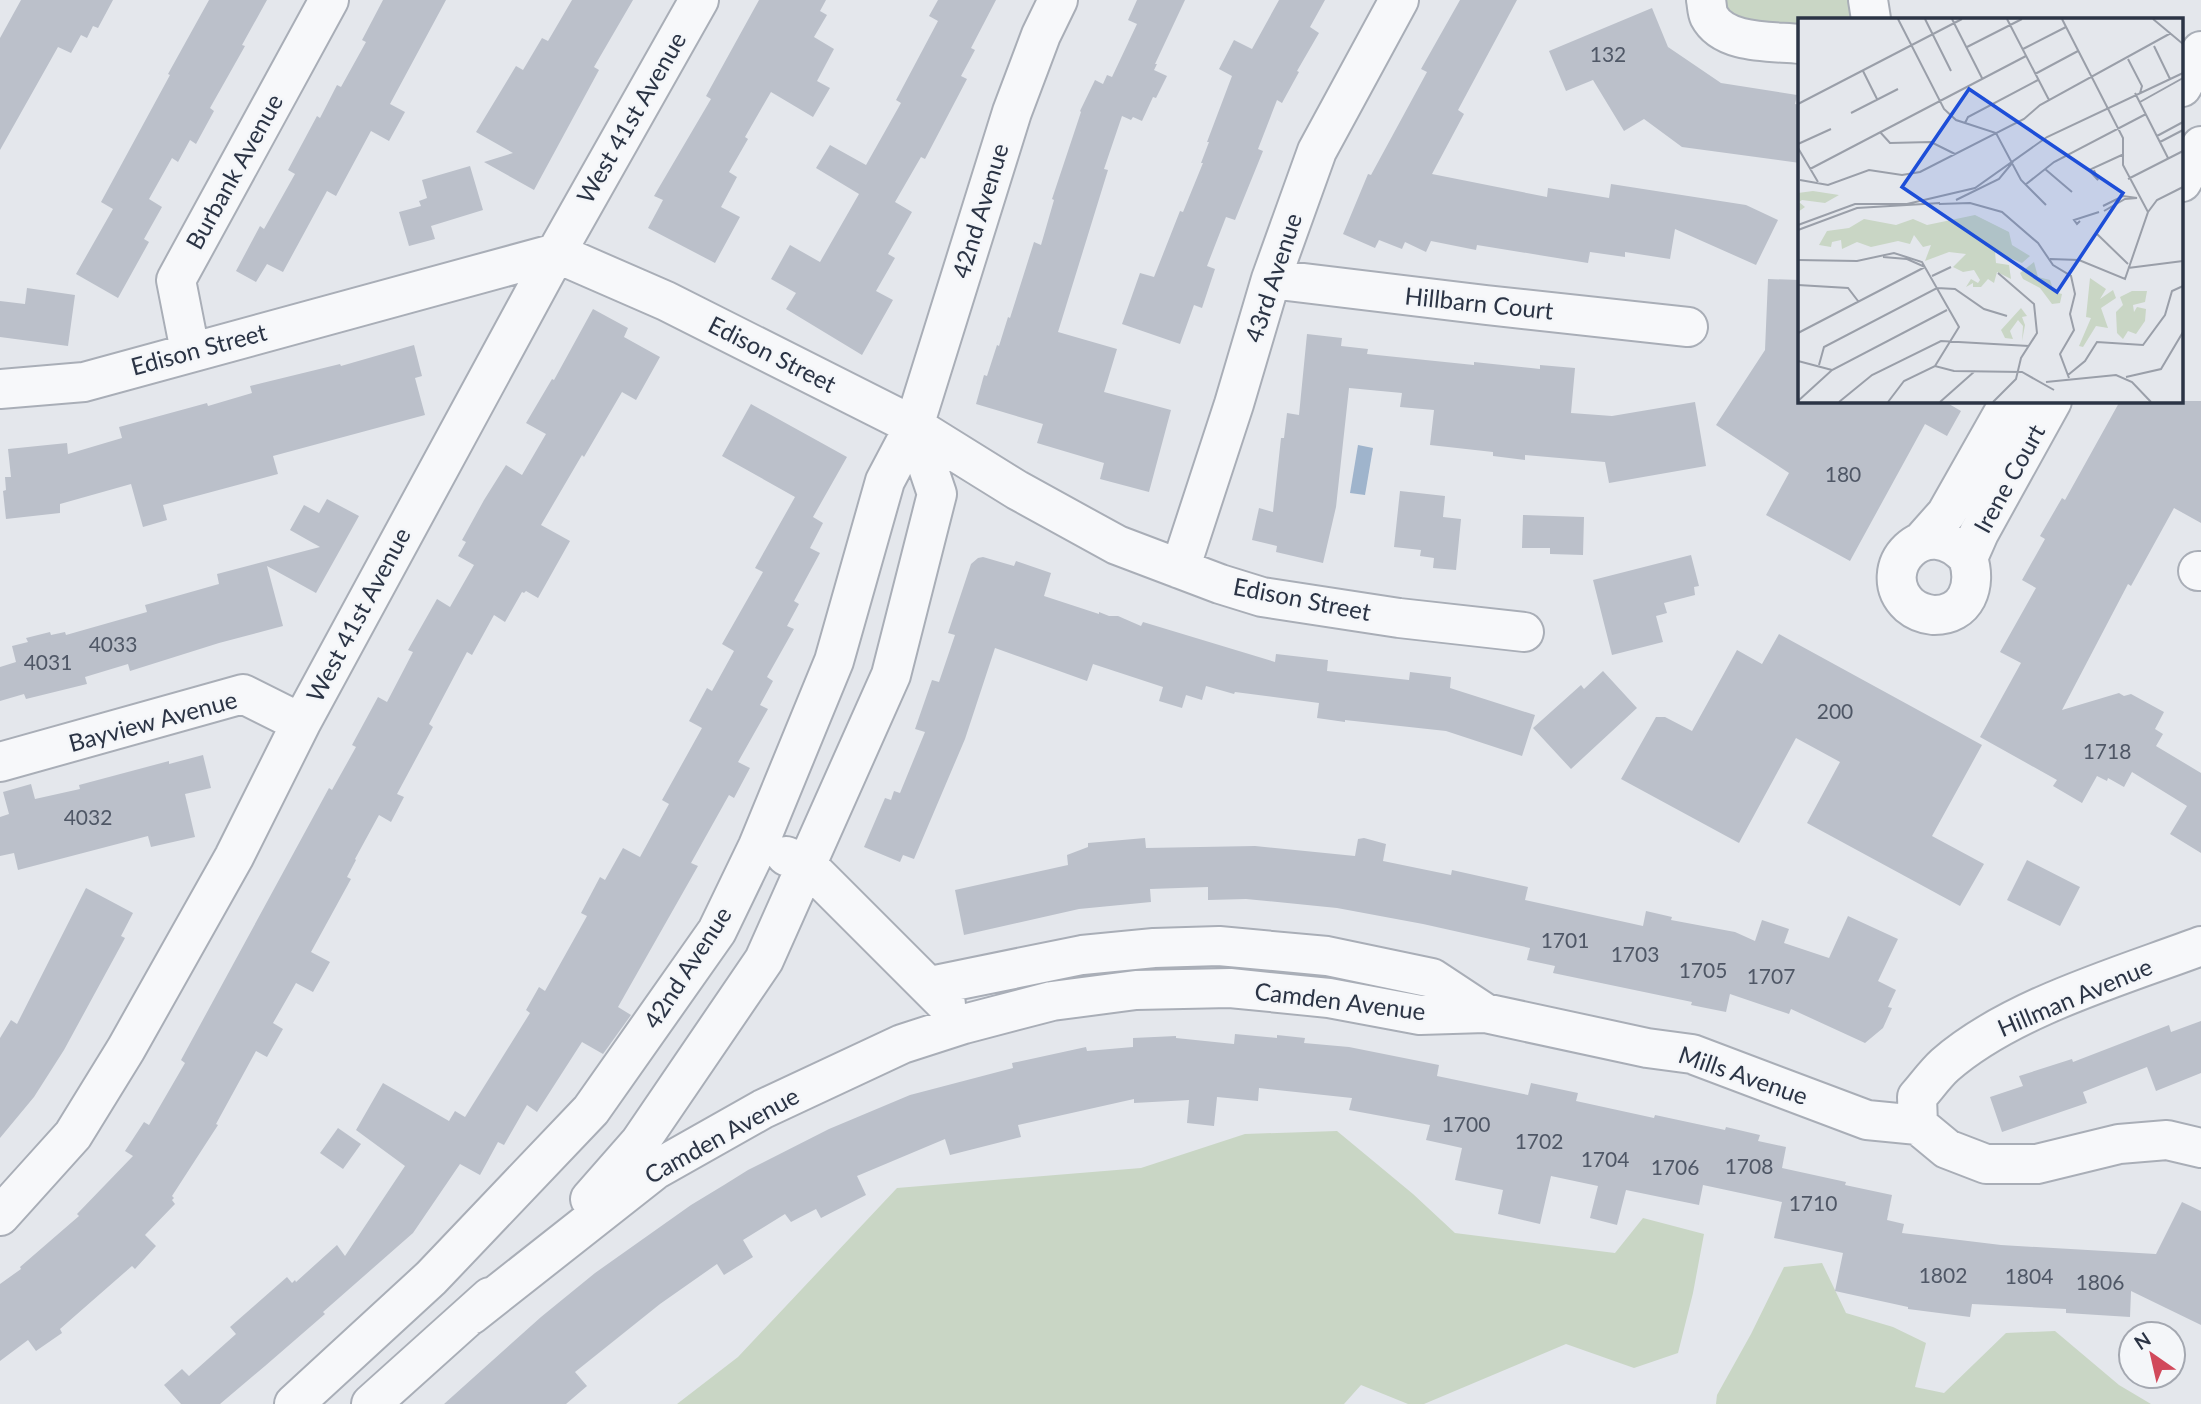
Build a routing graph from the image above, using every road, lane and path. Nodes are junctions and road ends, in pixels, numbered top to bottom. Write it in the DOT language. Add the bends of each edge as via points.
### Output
graph roads {
  1 [pos="329,0"];
  2 [pos="699,0"];
  3 [pos="1058,0"];
  4 [pos="1399,0"];
  5 [pos="1706,0"];
  6 [pos="1868,0"];
  7 [pos="1871,18"];
  8 [pos="1798,44"];
  9 [pos="2201,51"];
  10 [pos="2184,83"];
  11 [pos="2201,146"];
  12 [pos="2184,178"];
  13 [pos="556,253"];
  14 [pos="1271,279"];
  15 [pos="1688,327"];
  16 [pos="190,351"];
  17 [pos="0,389"];
  18 [pos="2009,402"];
  19 [pos="2051,402"];
  20 [pos="914,426"];
  21 [pos="1922,541"];
  22 [pos="1968,558"];
  23 [pos="1180,569"];
  24 [pos="1524,632"];
  25 [pos="301,723"];
  26 [pos="0,762"];
  27 [pos="758,846"];
  28 [pos="806,864"];
  29 [pos="2201,946"];
  30 [pos="930,986"];
  31 [pos="1485,1013"];
  32 [pos="964,1024"];
  33 [pos="1918,1125"];
  34 [pos="2201,1148"];
  35 [pos="0,1216"];
  36 [pos="471,1315"];
  37 [pos="294,1404"];
  38 [pos="371,1404"];
  1 -- 16 [label="street, Burbank Avenue" via="176,280"];
  2 -- 13 [label="street, West 41st Avenue"];
  3 -- 20 [label="street, 42nd Avenue" via="1012,112"];
  4 -- 14 [label="street, 43rd Avenue" via="1317,151"];
  5 -- 8 [label="street" via="1717,27 1730,34"];
  6 -- 7 [label="street"];
  9 -- 10 [label="street"];
  11 -- 12 [label="street"];
  13 -- 16 [label="street, Edison Street"];
  13 -- 20 [label="street, Edison Street" via="666,301"];
  13 -- 25 [label="street, West 41st Avenue"];
  14 -- 15 [label="street, Hillbarn Court"];
  14 -- 23 [label="street, 43rd Avenue"];
  16 -- 17 [label="street, Edison Street" via="84,382"];
  18 -- 21 [label="street, Irene Court" via="1946,514"];
  19 -- 22 [label="street, Irene Court"];
  20 -- 23 [label="street, Edison Street" via="1106,539"];
  20 -- 27 [label="street, 42nd Avenue" via="885,481 834,662"];
  20 -- 28 [label="street" via="937,494 891,675"];
  21 -- 22 [label="street, Irene Court" via="1948,541"];
  21 -- 22 [label="street, Irene Court" via="1903,556 1897,579 1905,601 1925,614 1949,613 1960,606 1972,583"];
  23 -- 24 [label="street, Edison Street" via="1262,597"];
  25 -- 26 [label="street, Bayview Avenue" via="243,694"];
  25 -- 35 [label="street, West 41st Avenue" via="234,857 126,1049 73,1135"];
  27 -- 28 [label="street"];
  27 -- 37 [label="street, 42nd Avenue" via="717,931 591,1110 431,1278"];
  28 -- 30 [label="street"];
  28 -- 36 [label="street" via="764,960 640,1142 571,1220"];
  29 -- 33 [label="street, Hillman Avenue" via="2041,1007 1977,1041 1944,1066 1917,1097"];
  30 -- 31 [label="street, Camden Avenue" via="1082,956 1219,946 1327,956 1432,978"];
  30 -- 32 [label="street"];
  31 -- 32 [label="street, Camden Avenue" via="1420,1015 1329,998 1230,988 1136,990 1052,1001"];
  31 -- 33 [label="street, Mills Avenue" via="1692,1054 1867,1120"];
  32 -- 36 [label="street, Camden Avenue" via="902,1044 763,1109 655,1170"];
  33 -- 34 [label="street" via="1947,1149 1986,1164 2037,1164 2119,1144 2167,1140"];
  36 -- 38 [label="street"];
}
